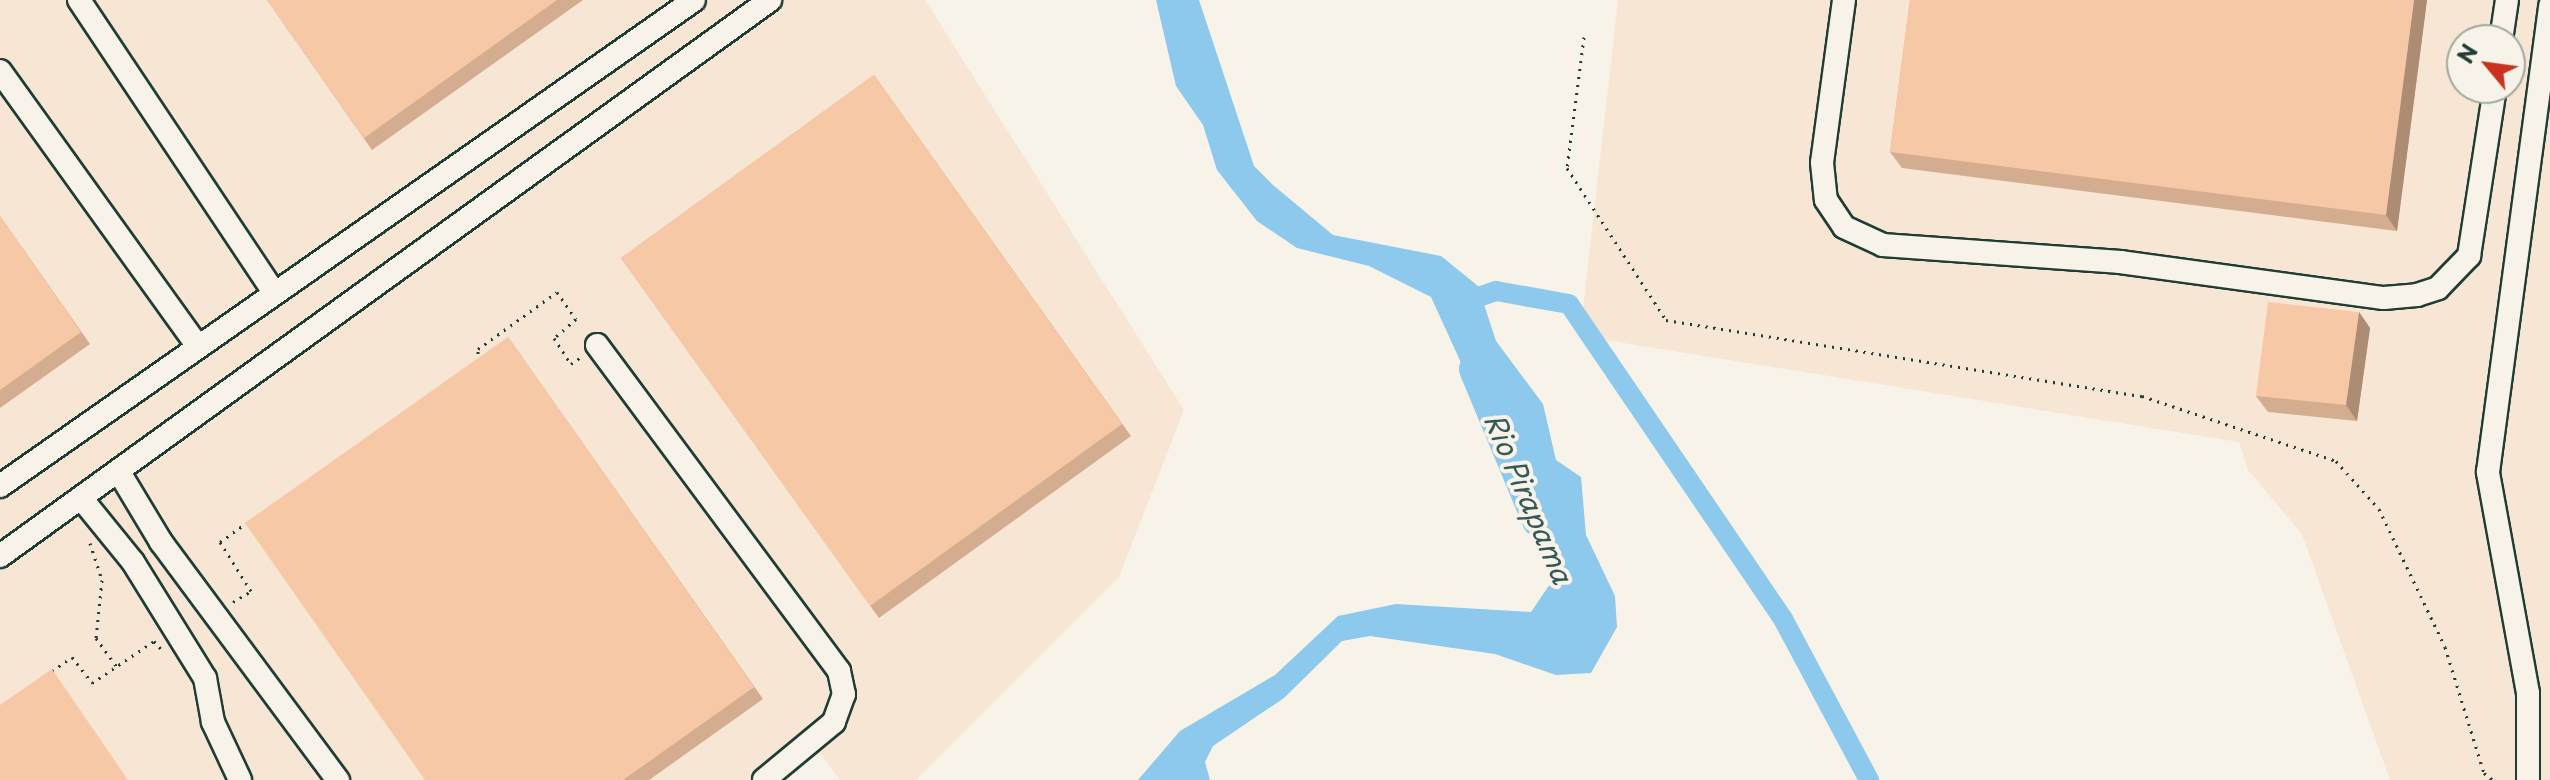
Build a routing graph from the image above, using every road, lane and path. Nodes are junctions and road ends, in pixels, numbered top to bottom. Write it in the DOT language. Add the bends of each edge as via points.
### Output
graph roads {
  1 [pos="79,0"];
  2 [pos="694,0"];
  3 [pos="770,0"];
  4 [pos="1844,0"];
  5 [pos="2507,0"];
  6 [pos="2550,5"];
  7 [pos="2503,24"];
  8 [pos="1584,37"];
  9 [pos="0,71"];
  10 [pos="2493,104"];
  11 [pos="274,292"];
  12 [pos="197,345"];
  13 [pos="597,345"];
  14 [pos="466,369"];
  15 [pos="119,472"];
  16 [pos="0,486"];
  17 [pos="81,498"];
  18 [pos="248,521"];
  19 [pos="106,528"];
  20 [pos="0,556"];
  21 [pos="215,615"];
  22 [pos="180,638"];
  23 [pos="117,667"];
  24 [pos="38,680"];
  25 [pos="240,780"];
  26 [pos="338,780"];
  27 [pos="764,780"];
  28 [pos="2493,780"];
  29 [pos="2528,780"];
  1 -- 11 [label="street"];
  2 -- 11 [label="street"];
  3 -- 15 [label="street"];
  4 -- 10 [label="street" via="1822,163 1826,200 1844,227 1883,245 2120,262 2384,298 2417,295 2438,288 2469,256"];
  5 -- 7 [label="street"];
  6 -- 29 [label="street" via="2488,472 2528,693"];
  8 -- 28 [label="path" via="1567,168 1666,320 2142,396 2336,461 2386,523 2445,647 2484,773"];
  9 -- 12 [label="street"];
  11 -- 12 [label="street"];
  12 -- 16 [label="street"];
  13 -- 14 [label="path" via="571,364 554,338 576,319 557,292 478,349 479,360"];
  13 -- 27 [label="street" via="839,671 844,694 834,722"];
  15 -- 17 [label="street"];
  15 -- 21 [label="street"];
  17 -- 19 [label="street"];
  17 -- 20 [label="street"];
  18 -- 21 [label="path" via="220,546 251,591"];
  19 -- 22 [label="street"];
  19 -- 23 [label="path" via="88,545 102,580 93,624"];
  21 -- 26 [label="street"];
  22 -- 23 [label="path" via="161,651 154,641"];
  22 -- 25 [label="street" via="205,678 213,722"];
  23 -- 24 [label="path" via="92,683 72,657"];
}
